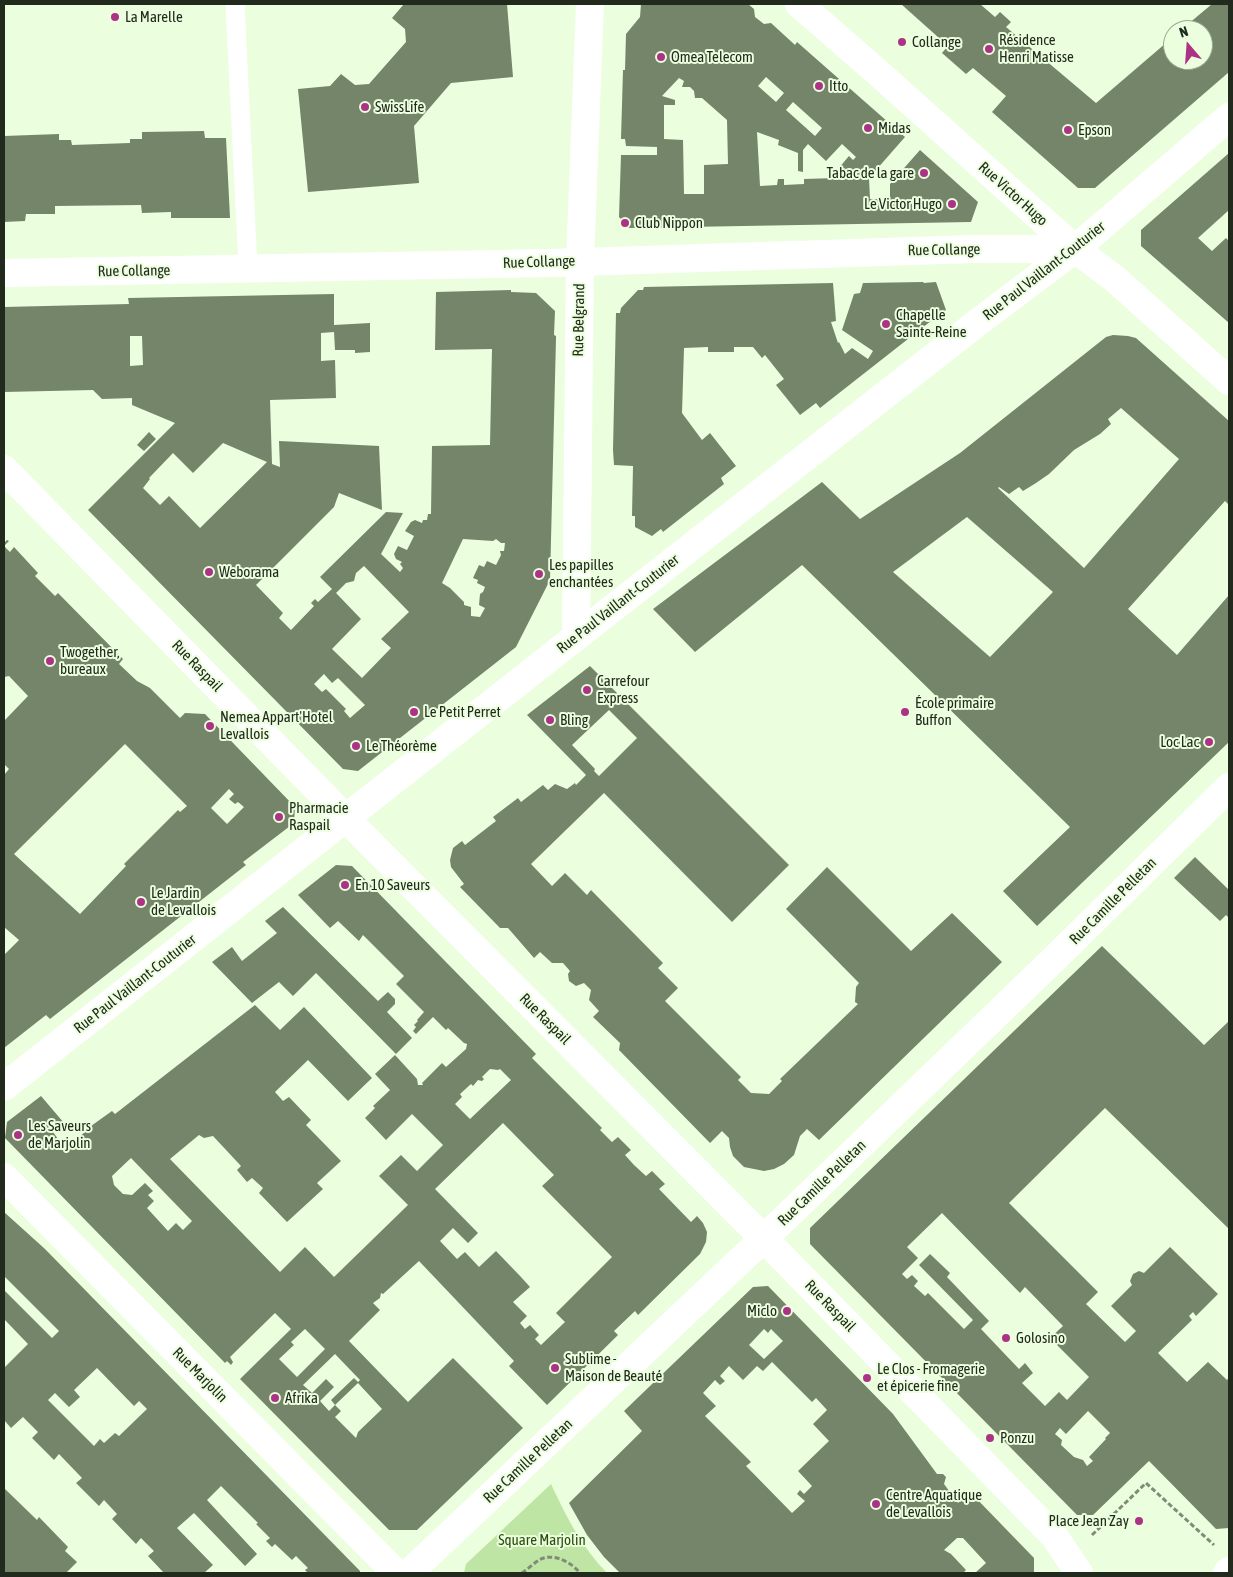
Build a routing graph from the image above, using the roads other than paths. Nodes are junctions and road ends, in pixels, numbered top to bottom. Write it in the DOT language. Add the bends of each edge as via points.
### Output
graph roads {
  1 [pos="235,4"];
  2 [pos="590,4"];
  3 [pos="799,4"];
  4 [pos="1229,117"];
  5 [pos="1075,249"];
  6 [pos="580,261"];
  7 [pos="248,268"];
  8 [pos="4,273"];
  9 [pos="1229,381"];
  10 [pos="4,469"];
  11 [pos="576,637"];
  12 [pos="1229,787"];
  13 [pos="346,819"];
  14 [pos="4,1087"];
  15 [pos="4,1177"];
  16 [pos="763,1239"];
  17 [pos="1074,1565"];
  18 [pos="396,1573"];
  19 [pos="409,1573"];
  1 -- 7 [label="lane"];
  2 -- 6 [label="street, Rue Belgrand"];
  3 -- 5 [label="street, Rue Victor Hugo"];
  4 -- 5 [label="street, Rue Paul Vaillant-Couturier"];
  5 -- 6 [label="street, Rue Collange"];
  5 -- 9 [label="street, Rue Victor Hugo" via="1114,279"];
  5 -- 11 [label="street, Rue Paul Vaillant-Couturier"];
  6 -- 7 [label="street, Rue Collange"];
  6 -- 11 [label="street, Rue Belgrand"];
  7 -- 8 [label="street, Rue Collange"];
  10 -- 13 [label="street, Rue Raspail"];
  11 -- 13 [label="street, Rue Paul Vaillant-Couturier"];
  12 -- 16 [label="street, Rue Camille Pelletan"];
  13 -- 14 [label="street, Rue Paul Vaillant-Couturier"];
  13 -- 16 [label="street, Rue Raspail"];
  15 -- 18 [label="street, Rue Marjolin"];
  16 -- 17 [label="street, Rue Raspail" via="1055,1537"];
  16 -- 19 [label="street, Rue Camille Pelletan"];
}
